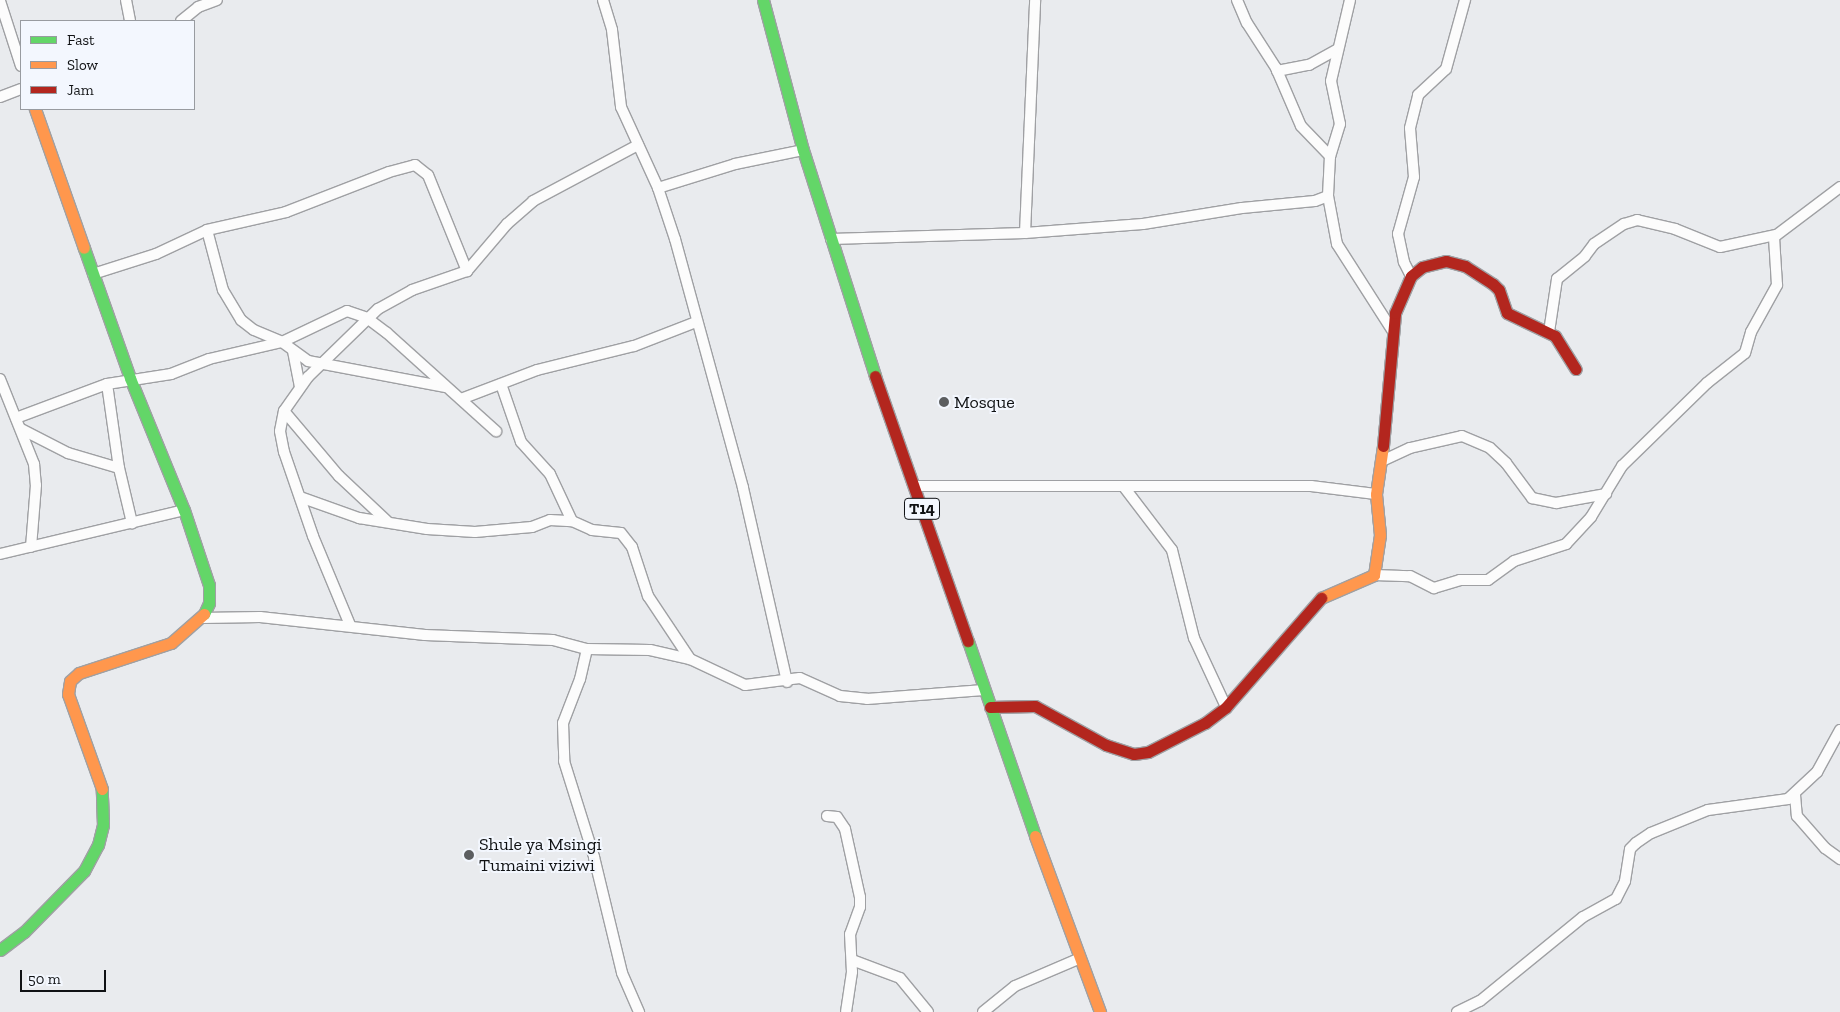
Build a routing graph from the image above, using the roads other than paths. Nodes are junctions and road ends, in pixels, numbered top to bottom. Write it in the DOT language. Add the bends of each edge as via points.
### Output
graph roads {
  1 [pos="126,0"];
  2 [pos="217,0"];
  3 [pos="603,0"];
  4 [pos="763,0"];
  5 [pos="1035,0"];
  6 [pos="1237,0"];
  7 [pos="1350,0"];
  8 [pos="1465,0"];
  9 [pos="0,1"];
  10 [pos="130,20"];
  11 [pos="182,20"];
  12 [pos="1338,49"];
  13 [pos="20,63"];
  14 [pos="1277,71"];
  15 [pos="20,89"];
  16 [pos="0,96"];
  17 [pos="36,110"];
  18 [pos="638,145"];
  19 [pos="803,150"];
  20 [pos="1330,156"];
  21 [pos="1840,187"];
  22 [pos="658,188"];
  23 [pos="1328,196"];
  24 [pos="207,230"];
  25 [pos="1025,233"];
  26 [pos="1775,235"];
  27 [pos="831,239"];
  28 [pos="467,271"];
  29 [pos="93,274"];
  30 [pos="1411,276"];
  31 [pos="367,318"];
  32 [pos="696,322"];
  33 [pos="1392,330"];
  34 [pos="1549,332"];
  35 [pos="282,342"];
  36 [pos="293,351"];
  37 [pos="324,364"];
  38 [pos="1576,369"];
  39 [pos="130,378"];
  40 [pos="0,379"];
  41 [pos="107,384"];
  42 [pos="501,384"];
  43 [pos="300,386"];
  44 [pos="447,387"];
  45 [pos="461,399"];
  46 [pos="284,411"];
  47 [pos="16,418"];
  48 [pos="21,428"];
  49 [pos="496,432"];
  50 [pos="1382,461"];
  51 [pos="120,468"];
  52 [pos="914,486"];
  53 [pos="1124,487"];
  54 [pos="1376,494"];
  55 [pos="1606,494"];
  56 [pos="300,497"];
  57 [pos="184,510"];
  58 [pos="572,521"];
  59 [pos="388,522"];
  60 [pos="132,523"];
  61 [pos="31,547"];
  62 [pos="0,554"];
  63 [pos="1374,575"];
  64 [pos="202,618"];
  65 [pos="350,625"];
  66 [pos="587,649"];
  67 [pos="690,659"];
  68 [pos="786,682"];
  69 [pos="984,690"];
  70 [pos="990,707"];
  71 [pos="1226,707"];
  72 [pos="1840,730"];
  73 [pos="1795,795"];
  74 [pos="827,816"];
  75 [pos="1840,859"];
  76 [pos="0,950"];
  77 [pos="1078,959"];
  78 [pos="852,960"];
  79 [pos="639,1012"];
  80 [pos="846,1012"];
  81 [pos="928,1012"];
  82 [pos="983,1012"];
  83 [pos="1100,1012"];
  84 [pos="1457,1012"];
  1 -- 10 [label="street"];
  2 -- 11 [label="street" via="198,6"];
  3 -- 18 [label="street" via="612,30 621,107"];
  4 -- 19 [label="main road, T14"];
  5 -- 25 [label="street"];
  6 -- 14 [label="street" via="1247,23"];
  7 -- 12 [label="street" via="1344,36"];
  8 -- 30 [label="street" via="1446,69 1418,95 1410,128 1414,177 1398,234 1404,262"];
  9 -- 13 [label="street"];
  12 -- 14 [label="street" via="1309,64"];
  12 -- 20 [label="street" via="1331,81 1340,124"];
  14 -- 20 [label="street" via="1301,126"];
  15 -- 16 [label="street"];
  17 -- 29 [label="main road"];
  18 -- 22 [label="street"];
  18 -- 28 [label="street" via="533,201 507,224"];
  19 -- 22 [label="street" via="735,164"];
  19 -- 27 [label="main road, T14"];
  20 -- 23 [label="street"];
  21 -- 26 [label="street"];
  22 -- 32 [label="street"];
  23 -- 25 [label="street" via="1143,224"];
  23 -- 33 [label="street" via="1337,244"];
  24 -- 28 [label="street" via="286,212 415,165 428,175"];
  24 -- 29 [label="street" via="156,254"];
  24 -- 35 [label="street" via="223,290 240,320"];
  25 -- 27 [label="street"];
  26 -- 34 [label="street" via="1720,247 1675,229 1637,220 1624,224 1594,244 1557,280"];
  26 -- 55 [label="street" via="1773,248 1777,286 1751,332 1745,353 1707,383 1622,466"];
  27 -- 52 [label="main road, T14"];
  28 -- 31 [label="street" via="406,293"];
  29 -- 39 [label="main road"];
  30 -- 33 [label="main road" via="1399,298"];
  30 -- 34 [label="main road" via="1436,261 1465,266 1499,290 1507,313 1532,328"];
  31 -- 35 [label="street" via="347,311"];
  31 -- 37 [label="street"];
  31 -- 44 [label="street"];
  32 -- 42 [label="street" via="634,346 552,366"];
  32 -- 68 [label="street" via="743,488"];
  33 -- 50 [label="main road"];
  34 -- 38 [label="main road" via="1561,342"];
  35 -- 36 [label="street"];
  35 -- 39 [label="street" via="209,359 171,374"];
  36 -- 37 [label="street"];
  36 -- 43 [label="street"];
  37 -- 43 [label="street"];
  37 -- 44 [label="street"];
  39 -- 41 [label="street"];
  39 -- 57 [label="main road"];
  40 -- 47 [label="street"];
  41 -- 47 [label="street"];
  41 -- 51 [label="street"];
  42 -- 45 [label="street"];
  42 -- 58 [label="street" via="520,442 550,474"];
  43 -- 46 [label="street"];
  44 -- 45 [label="street"];
  45 -- 49 [label="street"];
  46 -- 56 [label="street" via="280,431"];
  46 -- 59 [label="street" via="339,476"];
  47 -- 48 [label="street"];
  48 -- 51 [label="street" via="68,453"];
  48 -- 61 [label="street" via="34,464 36,485"];
  50 -- 54 [label="main road"];
  50 -- 55 [label="street" via="1410,448 1462,436 1490,448 1506,462 1532,498 1556,503"];
  51 -- 60 [label="street"];
  52 -- 53 [label="street"];
  52 -- 69 [label="main road, T14"];
  53 -- 54 [label="street" via="1310,486"];
  53 -- 71 [label="street" via="1172,550 1194,638"];
  54 -- 63 [label="main road" via="1380,534"];
  55 -- 63 [label="street" via="1591,516 1560,548 1514,561 1488,580 1460,580 1434,588 1410,576"];
  56 -- 59 [label="street" via="347,515"];
  56 -- 65 [label="street"];
  57 -- 60 [label="street"];
  57 -- 64 [label="main road" via="209,585 209,603"];
  58 -- 59 [label="street" via="550,520 532,527 475,532"];
  58 -- 67 [label="street" via="592,530 621,533 632,547 648,596"];
  60 -- 61 [label="street"];
  61 -- 62 [label="street"];
  63 -- 71 [label="main road" via="1317,600"];
  64 -- 65 [label="street" via="260,617"];
  64 -- 76 [label="main road" via="170,643 79,673 70,681 68,694 102,789 104,825 84,871 30,926"];
  65 -- 66 [label="street" via="425,635 553,640"];
  66 -- 67 [label="street" via="650,650"];
  66 -- 79 [label="street" via="563,723 564,761 594,857 622,973"];
  67 -- 68 [label="street" via="745,685"];
  68 -- 69 [label="street" via="800,678 840,696 867,699"];
  69 -- 70 [label="main road, T14"];
  70 -- 71 [label="main road" via="1035,706 1106,745 1134,754 1162,746 1205,723"];
  70 -- 77 [label="main road, T14"];
  72 -- 73 [label="street" via="1817,772"];
  73 -- 75 [label="street" via="1797,816 1825,848"];
  73 -- 84 [label="street" via="1783,802 1708,810 1651,833 1630,850 1625,881 1616,899 1584,916 1480,1001"];
  74 -- 78 [label="street" via="837,817 845,829 858,885 860,906 850,934"];
  77 -- 82 [label="street" via="1015,986"];
  77 -- 83 [label="main road, T14"];
  78 -- 80 [label="street"];
  78 -- 81 [label="street" via="900,978"];
}
